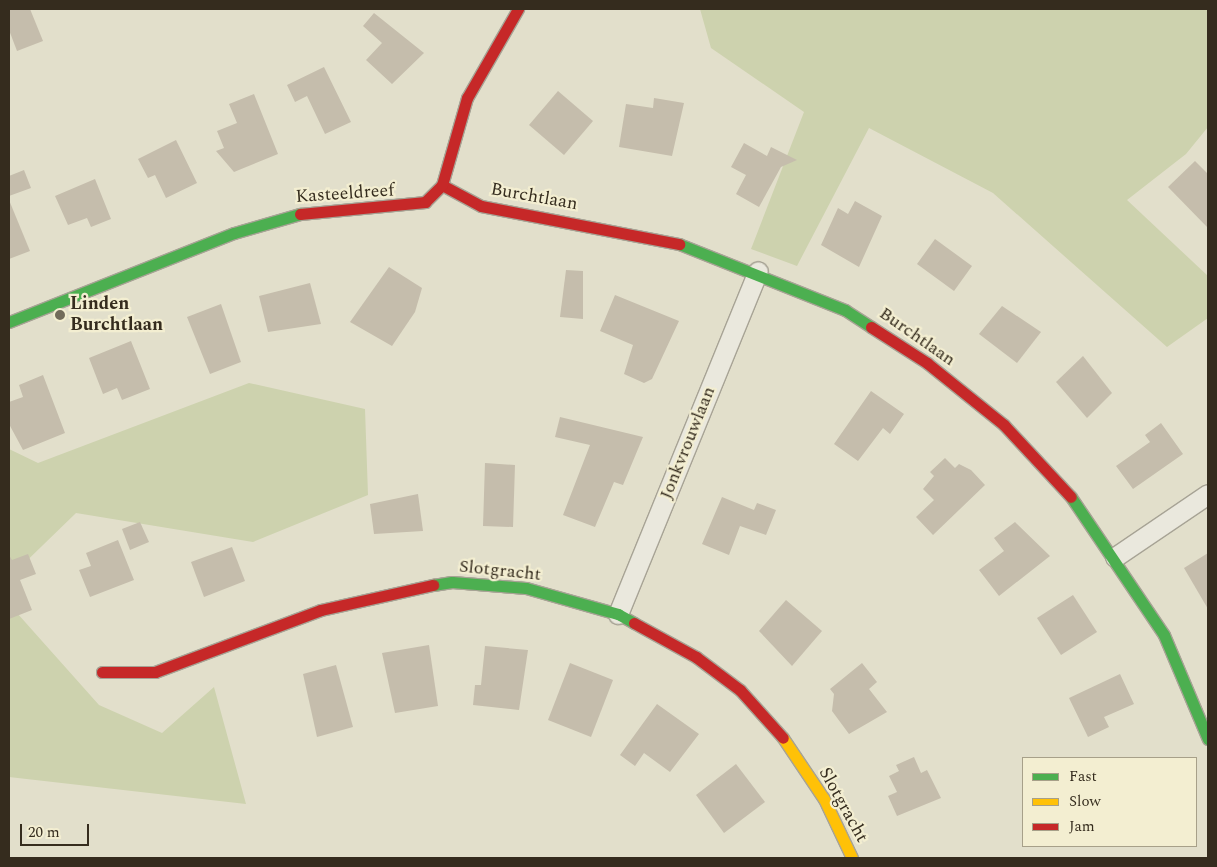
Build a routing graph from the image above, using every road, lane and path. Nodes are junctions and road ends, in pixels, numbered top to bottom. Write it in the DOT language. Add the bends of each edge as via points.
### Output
graph roads {
  1 [pos="518,9"];
  2 [pos="442,185"];
  3 [pos="758,271"];
  4 [pos="9,322"];
  5 [pos="1208,494"];
  6 [pos="1115,557"];
  7 [pos="618,614"];
  8 [pos="102,672"];
  9 [pos="1208,739"];
  10 [pos="852,858"];
  1 -- 2 [label="street, Kasteeldreef" via="467,98"];
  2 -- 3 [label="street, Burchtlaan" via="480,206 642,234 697,247"];
  2 -- 4 [label="street, Kasteeldreef" via="426,202 295,214 242,230"];
  3 -- 6 [label="street, Burchtlaan" via="845,310 927,362 1004,425 1058,481"];
  3 -- 7 [label="street, Jonkvrouwlaan"];
  5 -- 6 [label="street"];
  6 -- 9 [label="street, Burchtlaan" via="1164,635"];
  7 -- 8 [label="street, Slotgracht" via="526,588 452,582 321,610 155,672"];
  7 -- 10 [label="street, Slotgracht" via="696,657 740,690 781,735 824,799"];
}
